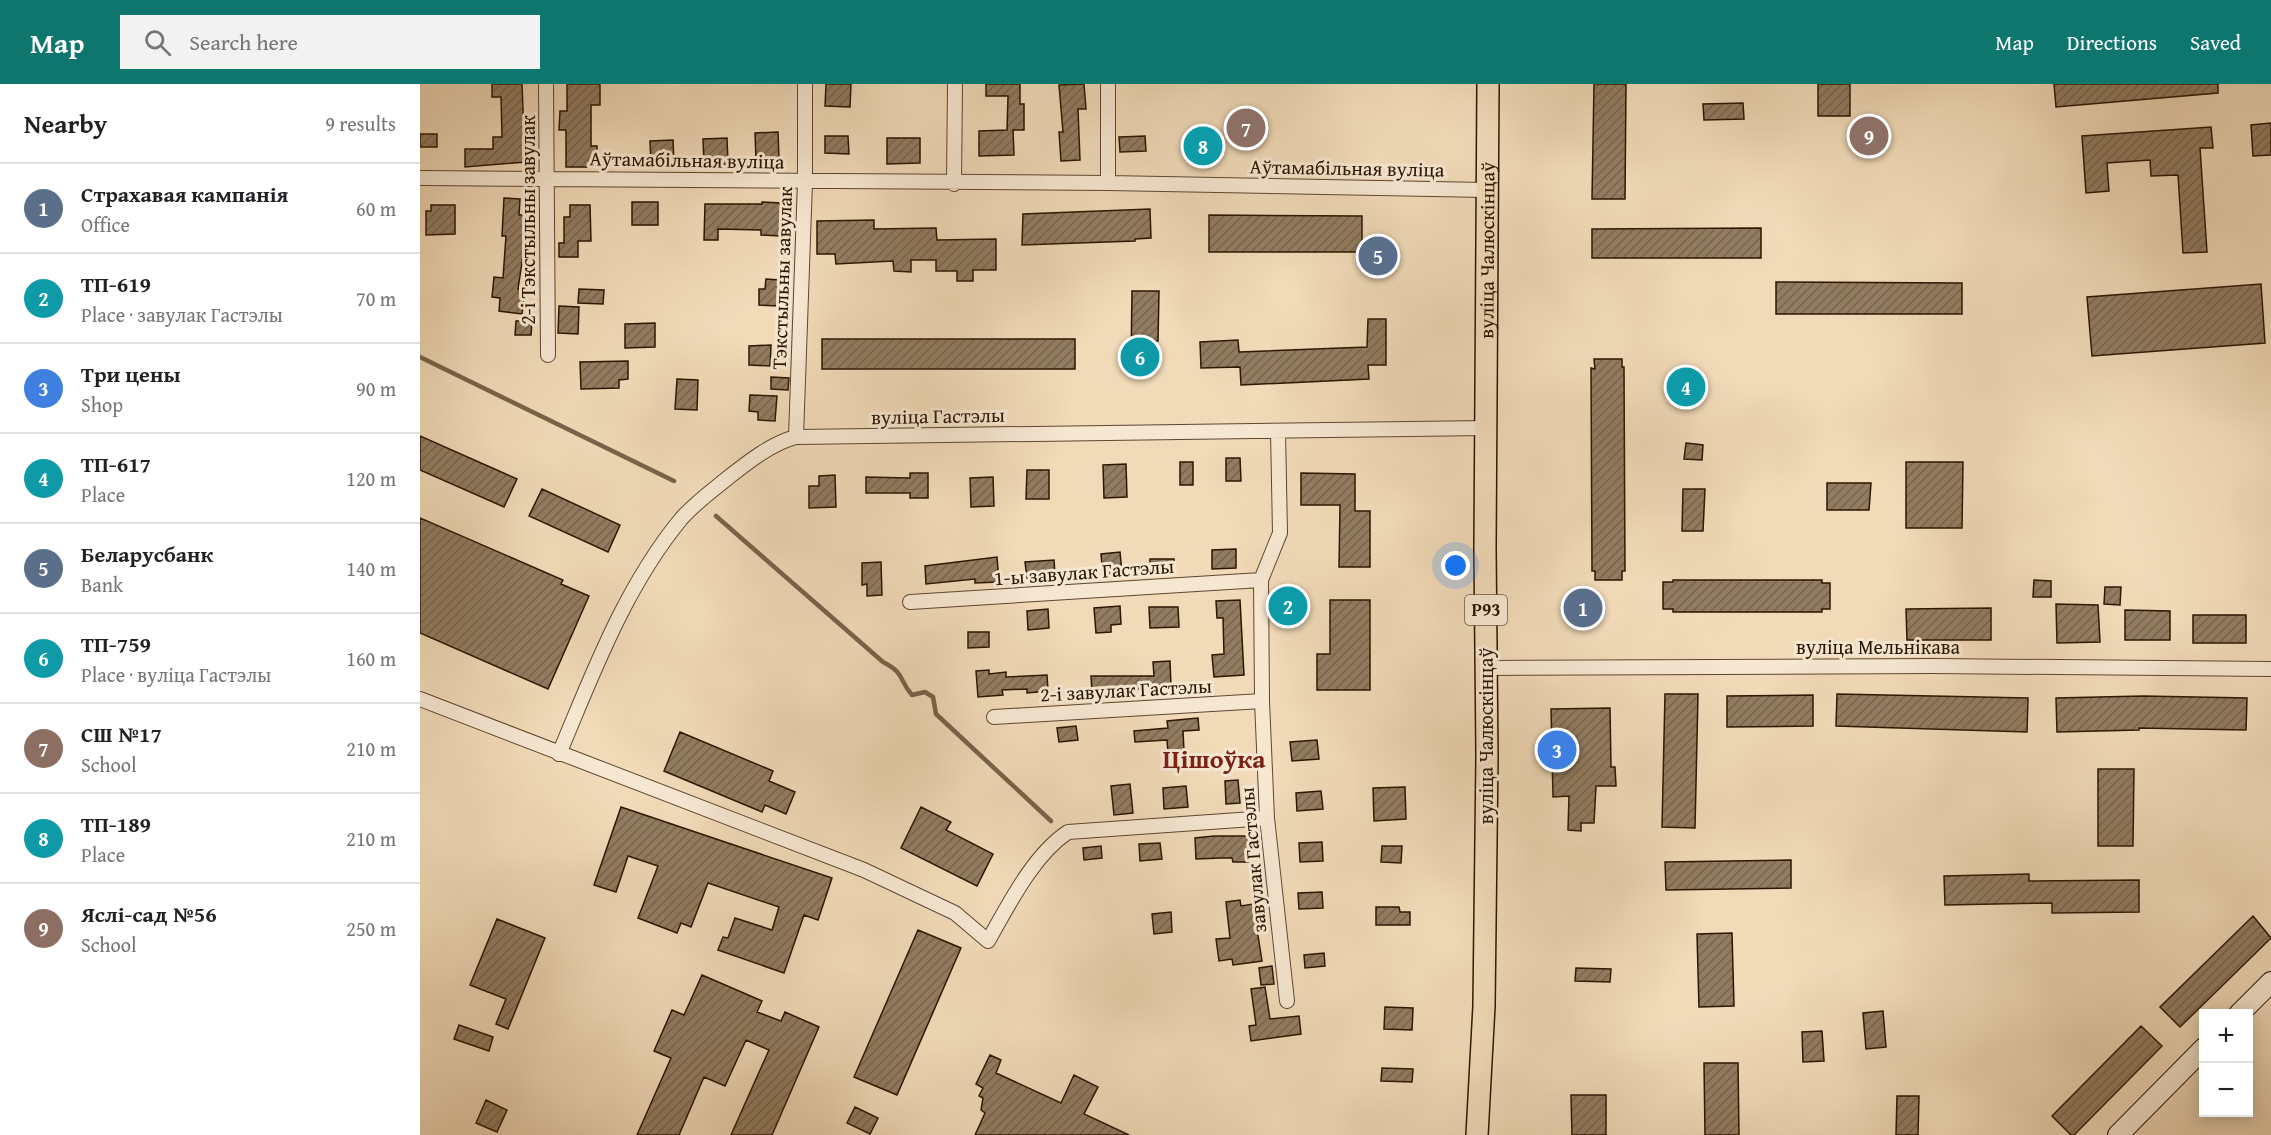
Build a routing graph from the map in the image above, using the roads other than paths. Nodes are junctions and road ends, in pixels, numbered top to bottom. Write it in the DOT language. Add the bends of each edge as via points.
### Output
graph roads {
  1 [pos="546,84"];
  2 [pos="805,84"];
  3 [pos="955,84"];
  4 [pos="1108,84"];
  5 [pos="1488,84"];
  6 [pos="420,178"];
  7 [pos="548,178"];
  8 [pos="805,182"];
  9 [pos="1108,183"];
  10 [pos="954,184"];
  11 [pos="1486,190"];
  12 [pos="548,355"];
  13 [pos="1488,428"];
  14 [pos="1278,430"];
  15 [pos="796,437"];
  16 [pos="1261,580"];
  17 [pos="910,602"];
  18 [pos="1486,668"];
  19 [pos="2271,669"];
  20 [pos="420,699"];
  21 [pos="1262,701"];
  22 [pos="994,717"];
  23 [pos="559,754"];
  24 [pos="1268,818"];
  25 [pos="2271,982"];
  26 [pos="1287,1001"];
  27 [pos="2244,1009"];
  28 [pos="2199,1053"];
  29 [pos="1477,1135"];
  30 [pos="2118,1135"];
  1 -- 7 [label="street, 2-і Тэкстыльны завулак"];
  2 -- 8 [label="street, Тэкстыльны завулак"];
  3 -- 10 [label="street"];
  4 -- 9 [label="street"];
  5 -- 11 [label="main road, вуліца Чалюскінцаў / Р93"];
  6 -- 7 [label="street, Аўтамабільная вуліца"];
  7 -- 8 [label="street, Аўтамабільная вуліца"];
  7 -- 12 [label="street, 2-і Тэкстыльны завулак"];
  8 -- 10 [label="street, Аўтамабільная вуліца"];
  8 -- 15 [label="street, Тэкстыльны завулак"];
  9 -- 10 [label="street, Аўтамабільная вуліца"];
  9 -- 11 [label="street, Аўтамабільная вуліца"];
  11 -- 13 [label="main road, вуліца Чалюскінцаў / Р93"];
  13 -- 14 [label="street, вуліца Гастэлы"];
  13 -- 18 [label="main road, вуліца Чалюскінцаў / Р93"];
  14 -- 15 [label="street, вуліца Гастэлы"];
  14 -- 16 [label="street, завулак Гастэлы" via="1280,533"];
  15 -- 23 [label="street, вуліца Гастэлы" via="747,464 706,496 683,517 657,551 604,645"];
  16 -- 17 [label="street, 1-ы завулак Гастэлы"];
  16 -- 21 [label="street, завулак Гастэлы"];
  18 -- 19 [label="street, вуліца Мельнікава"];
  18 -- 29 [label="main road, вуліца Чалюскінцаў / Р93" via="1484,1006"];
  20 -- 23 [label="street"];
  21 -- 22 [label="street, 2-і завулак Гастэлы"];
  21 -- 24 [label="street, завулак Гастэлы"];
  23 -- 24 [label="street" via="913,891 956,913 988,941 1021,886 1054,842 1068,832"];
  24 -- 26 [label="street, завулак Гастэлы"];
  25 -- 27 [label="main road"];
  28 -- 30 [label="main road"];
}
